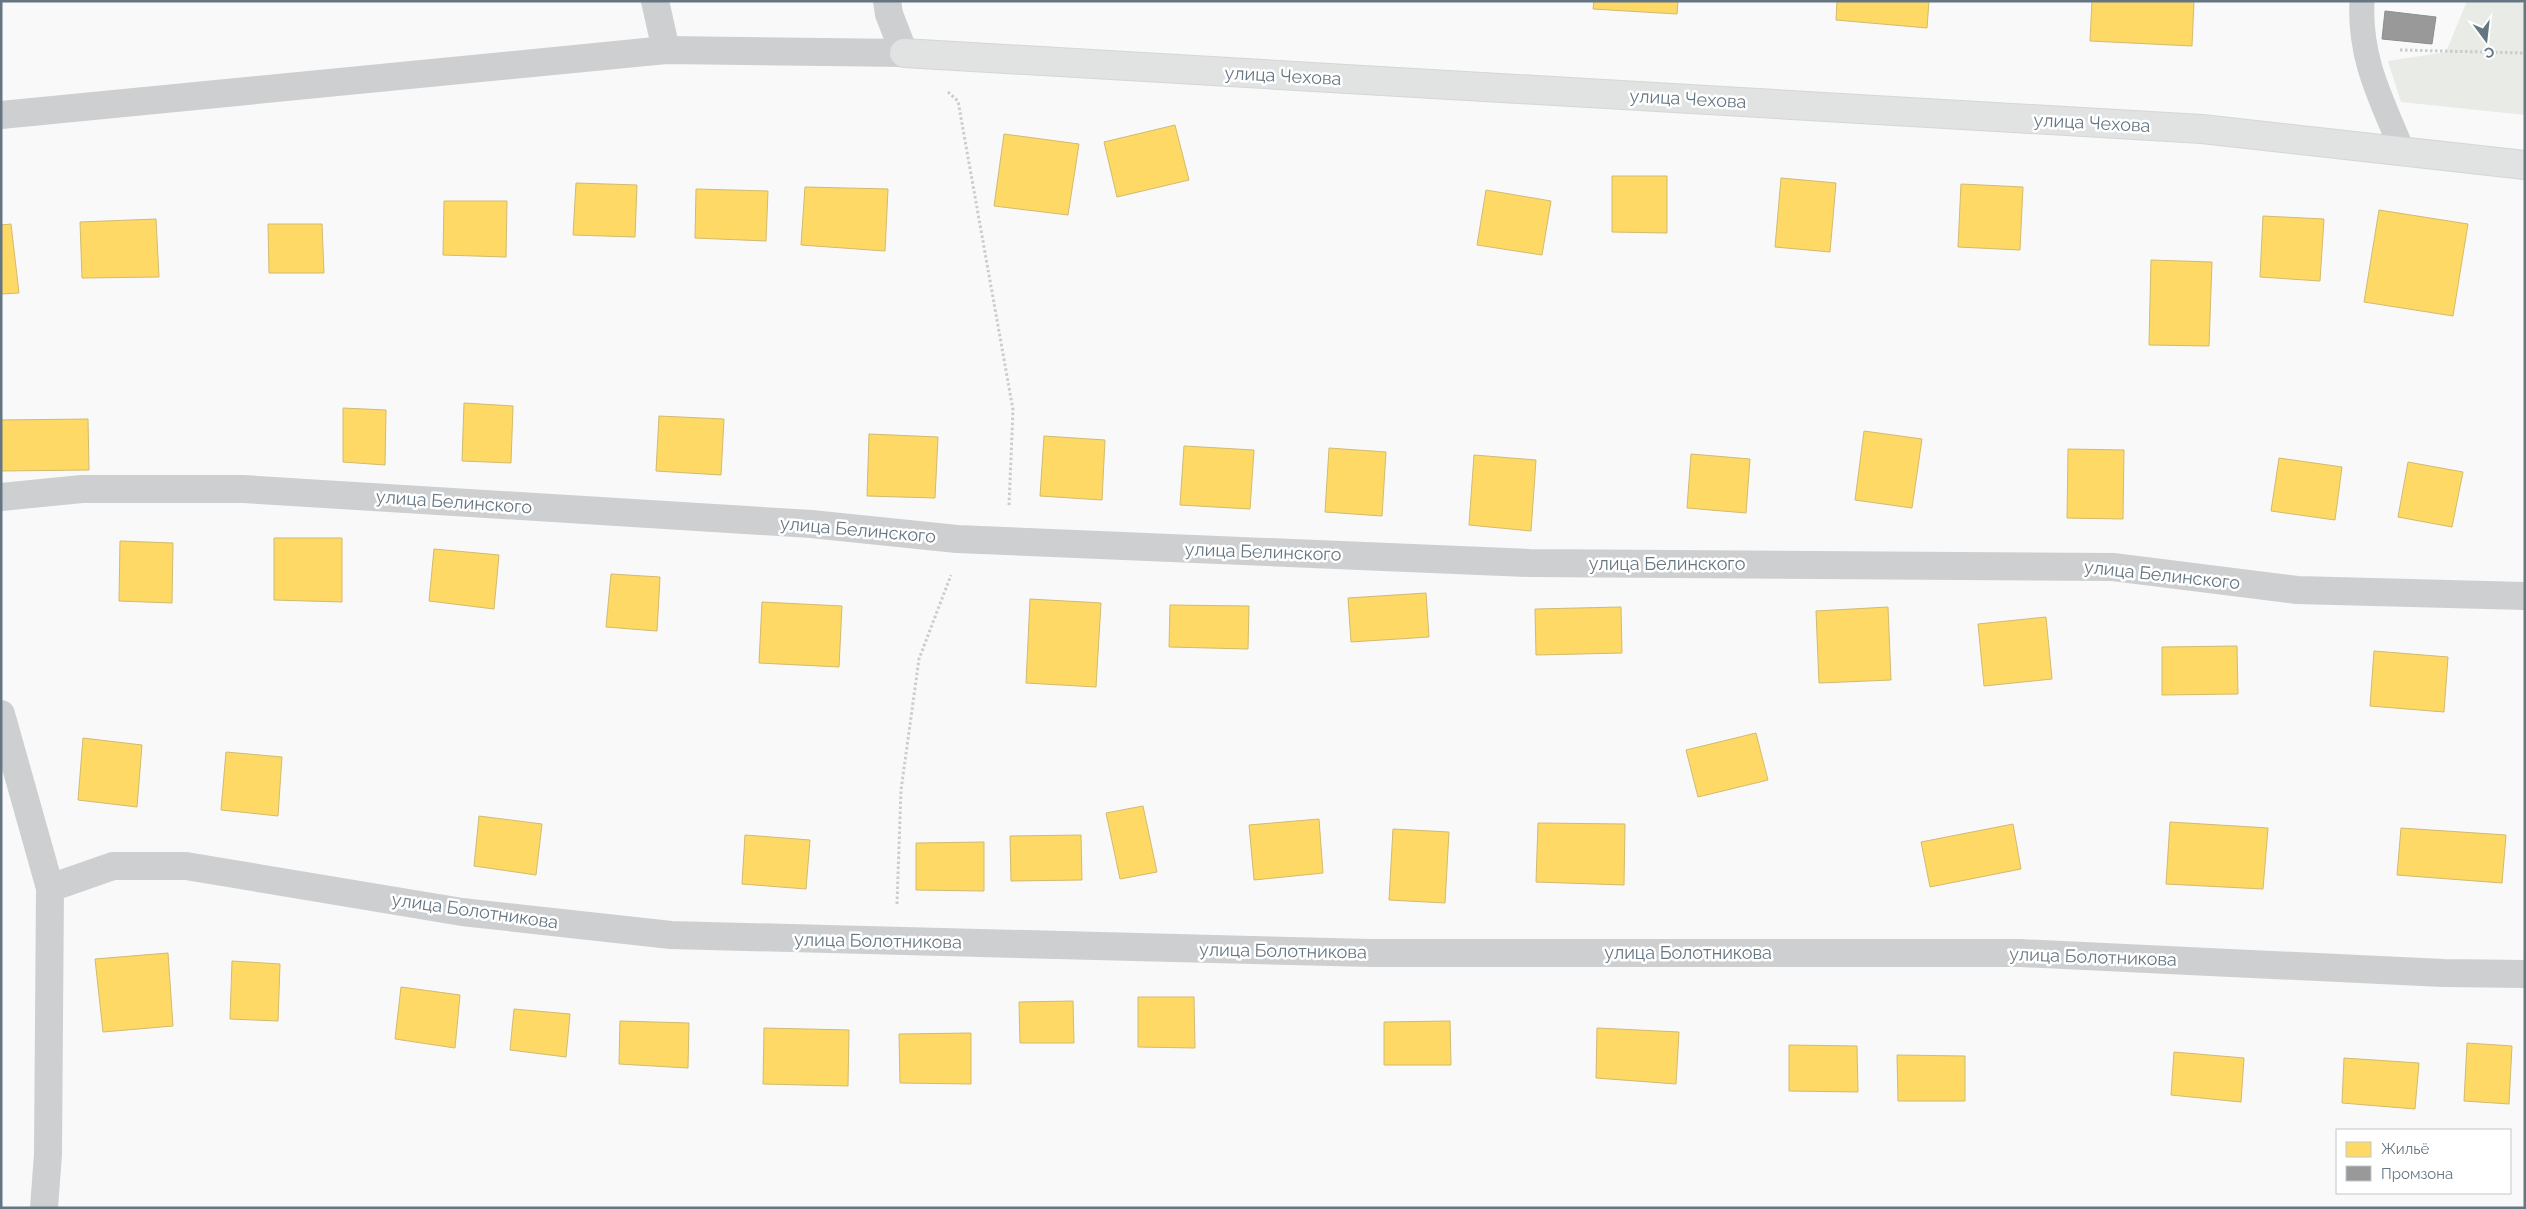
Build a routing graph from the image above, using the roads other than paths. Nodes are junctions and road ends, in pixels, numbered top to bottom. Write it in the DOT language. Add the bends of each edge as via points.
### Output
graph roads {
  1 [pos="654,1"];
  2 [pos="888,1"];
  3 [pos="2362,1"];
  4 [pos="666,50"];
  5 [pos="904,53"];
  6 [pos="1,115"];
  7 [pos="2402,150"];
  8 [pos="2525,165"];
  9 [pos="1,498"];
  10 [pos="2525,596"];
  11 [pos="1,714"];
  12 [pos="50,888"];
  13 [pos="2525,974"];
  14 [pos="44,1208"];
  1 -- 4 [label="street"];
  2 -- 5 [label="street" via="889,14"];
  3 -- 7 [label="lane" via="2360,28 2371,76"];
  4 -- 5 [label="street"];
  4 -- 6 [label="street"];
  5 -- 7 [label="street, улица Чехова" via="2202,129"];
  7 -- 8 [label="street, улица Чехова"];
  9 -- 10 [label="street, улица Белинского" via="82,489 243,489 811,524 964,539 1529,563 2113,567 2297,590"];
  11 -- 12 [label="street"];
  12 -- 13 [label="street, улица Болотникова" via="113,866 186,866 462,912 670,935 1371,953 2020,953"];
  12 -- 14 [label="street" via="48,1154"];
}
